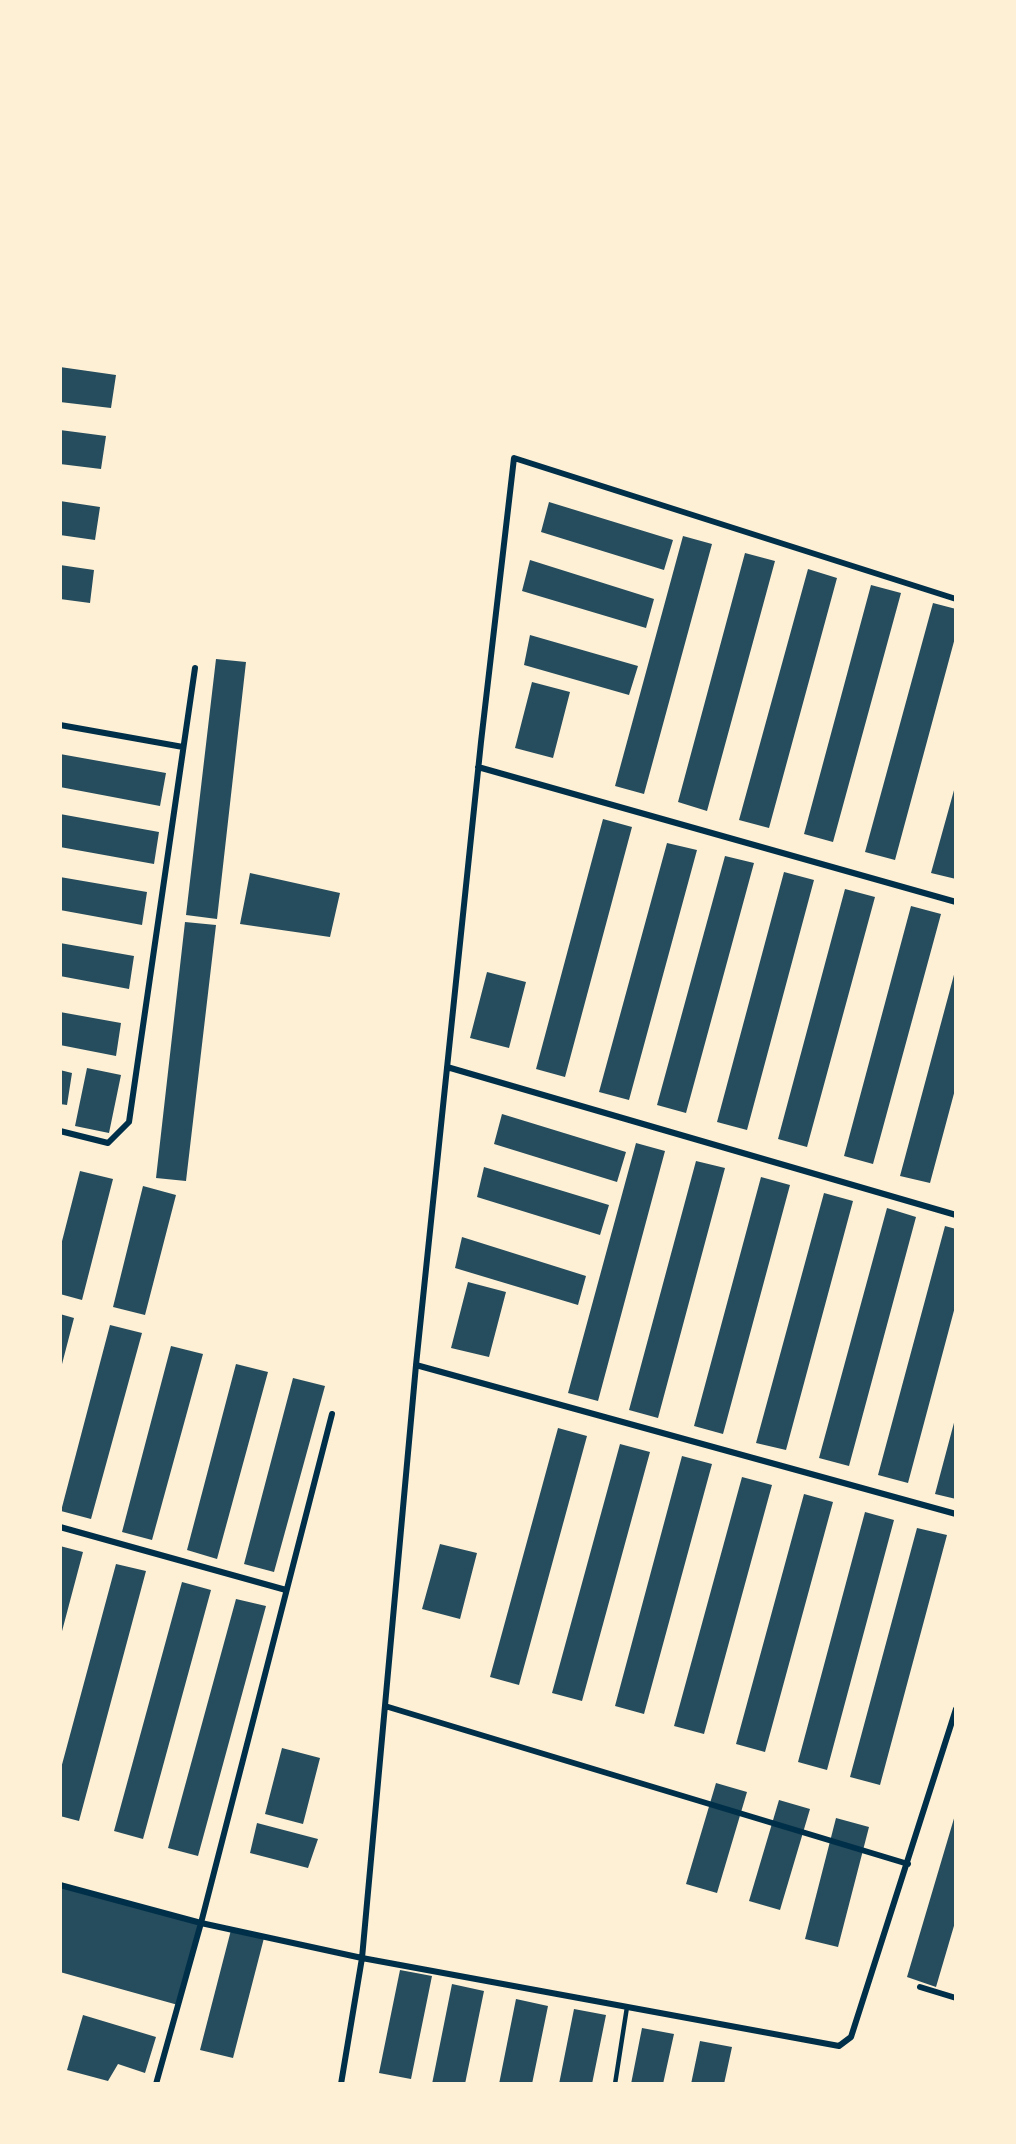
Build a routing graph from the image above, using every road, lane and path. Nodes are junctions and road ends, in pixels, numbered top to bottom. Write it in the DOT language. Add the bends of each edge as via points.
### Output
graph roads {
  1 [pos="956,599"];
  2 [pos="195,668"];
  3 [pos="60,725"];
  4 [pos="183,747"];
  5 [pos="478,767"];
  6 [pos="956,902"];
  7 [pos="447,1067"];
  8 [pos="60,1131"];
  9 [pos="956,1215"];
  10 [pos="417,1365"];
  11 [pos="332,1414"];
  12 [pos="956,1514"];
  13 [pos="60,1527"];
  14 [pos="286,1590"];
  15 [pos="385,1706"];
  16 [pos="956,1709"];
  17 [pos="908,1864"];
  18 [pos="60,1885"];
  19 [pos="201,1923"];
  20 [pos="362,1958"];
  21 [pos="920,1987"];
  22 [pos="956,1998"];
  23 [pos="627,2007"];
  24 [pos="156,2084"];
  25 [pos="341,2084"];
  26 [pos="615,2084"];
  1 -- 5 [label="street" via="514,458"];
  2 -- 4 [label="street"];
  3 -- 4 [label="street"];
  4 -- 8 [label="street" via="129,1122 108,1143"];
  5 -- 6 [label="street"];
  5 -- 7 [label="street"];
  7 -- 9 [label="street"];
  7 -- 10 [label="street"];
  10 -- 12 [label="street"];
  10 -- 15 [label="street"];
  11 -- 14 [label="street"];
  13 -- 14 [label="street"];
  14 -- 19 [label="street"];
  15 -- 17 [label="street"];
  15 -- 20 [label="street"];
  16 -- 17 [label="street"];
  17 -- 23 [label="street" via="851,2037 839,2046"];
  18 -- 19 [label="street"];
  19 -- 20 [label="street"];
  19 -- 24 [label="street"];
  20 -- 23 [label="street"];
  20 -- 25 [label="street"];
  21 -- 22 [label="street"];
  23 -- 26 [label="lane"];
}
